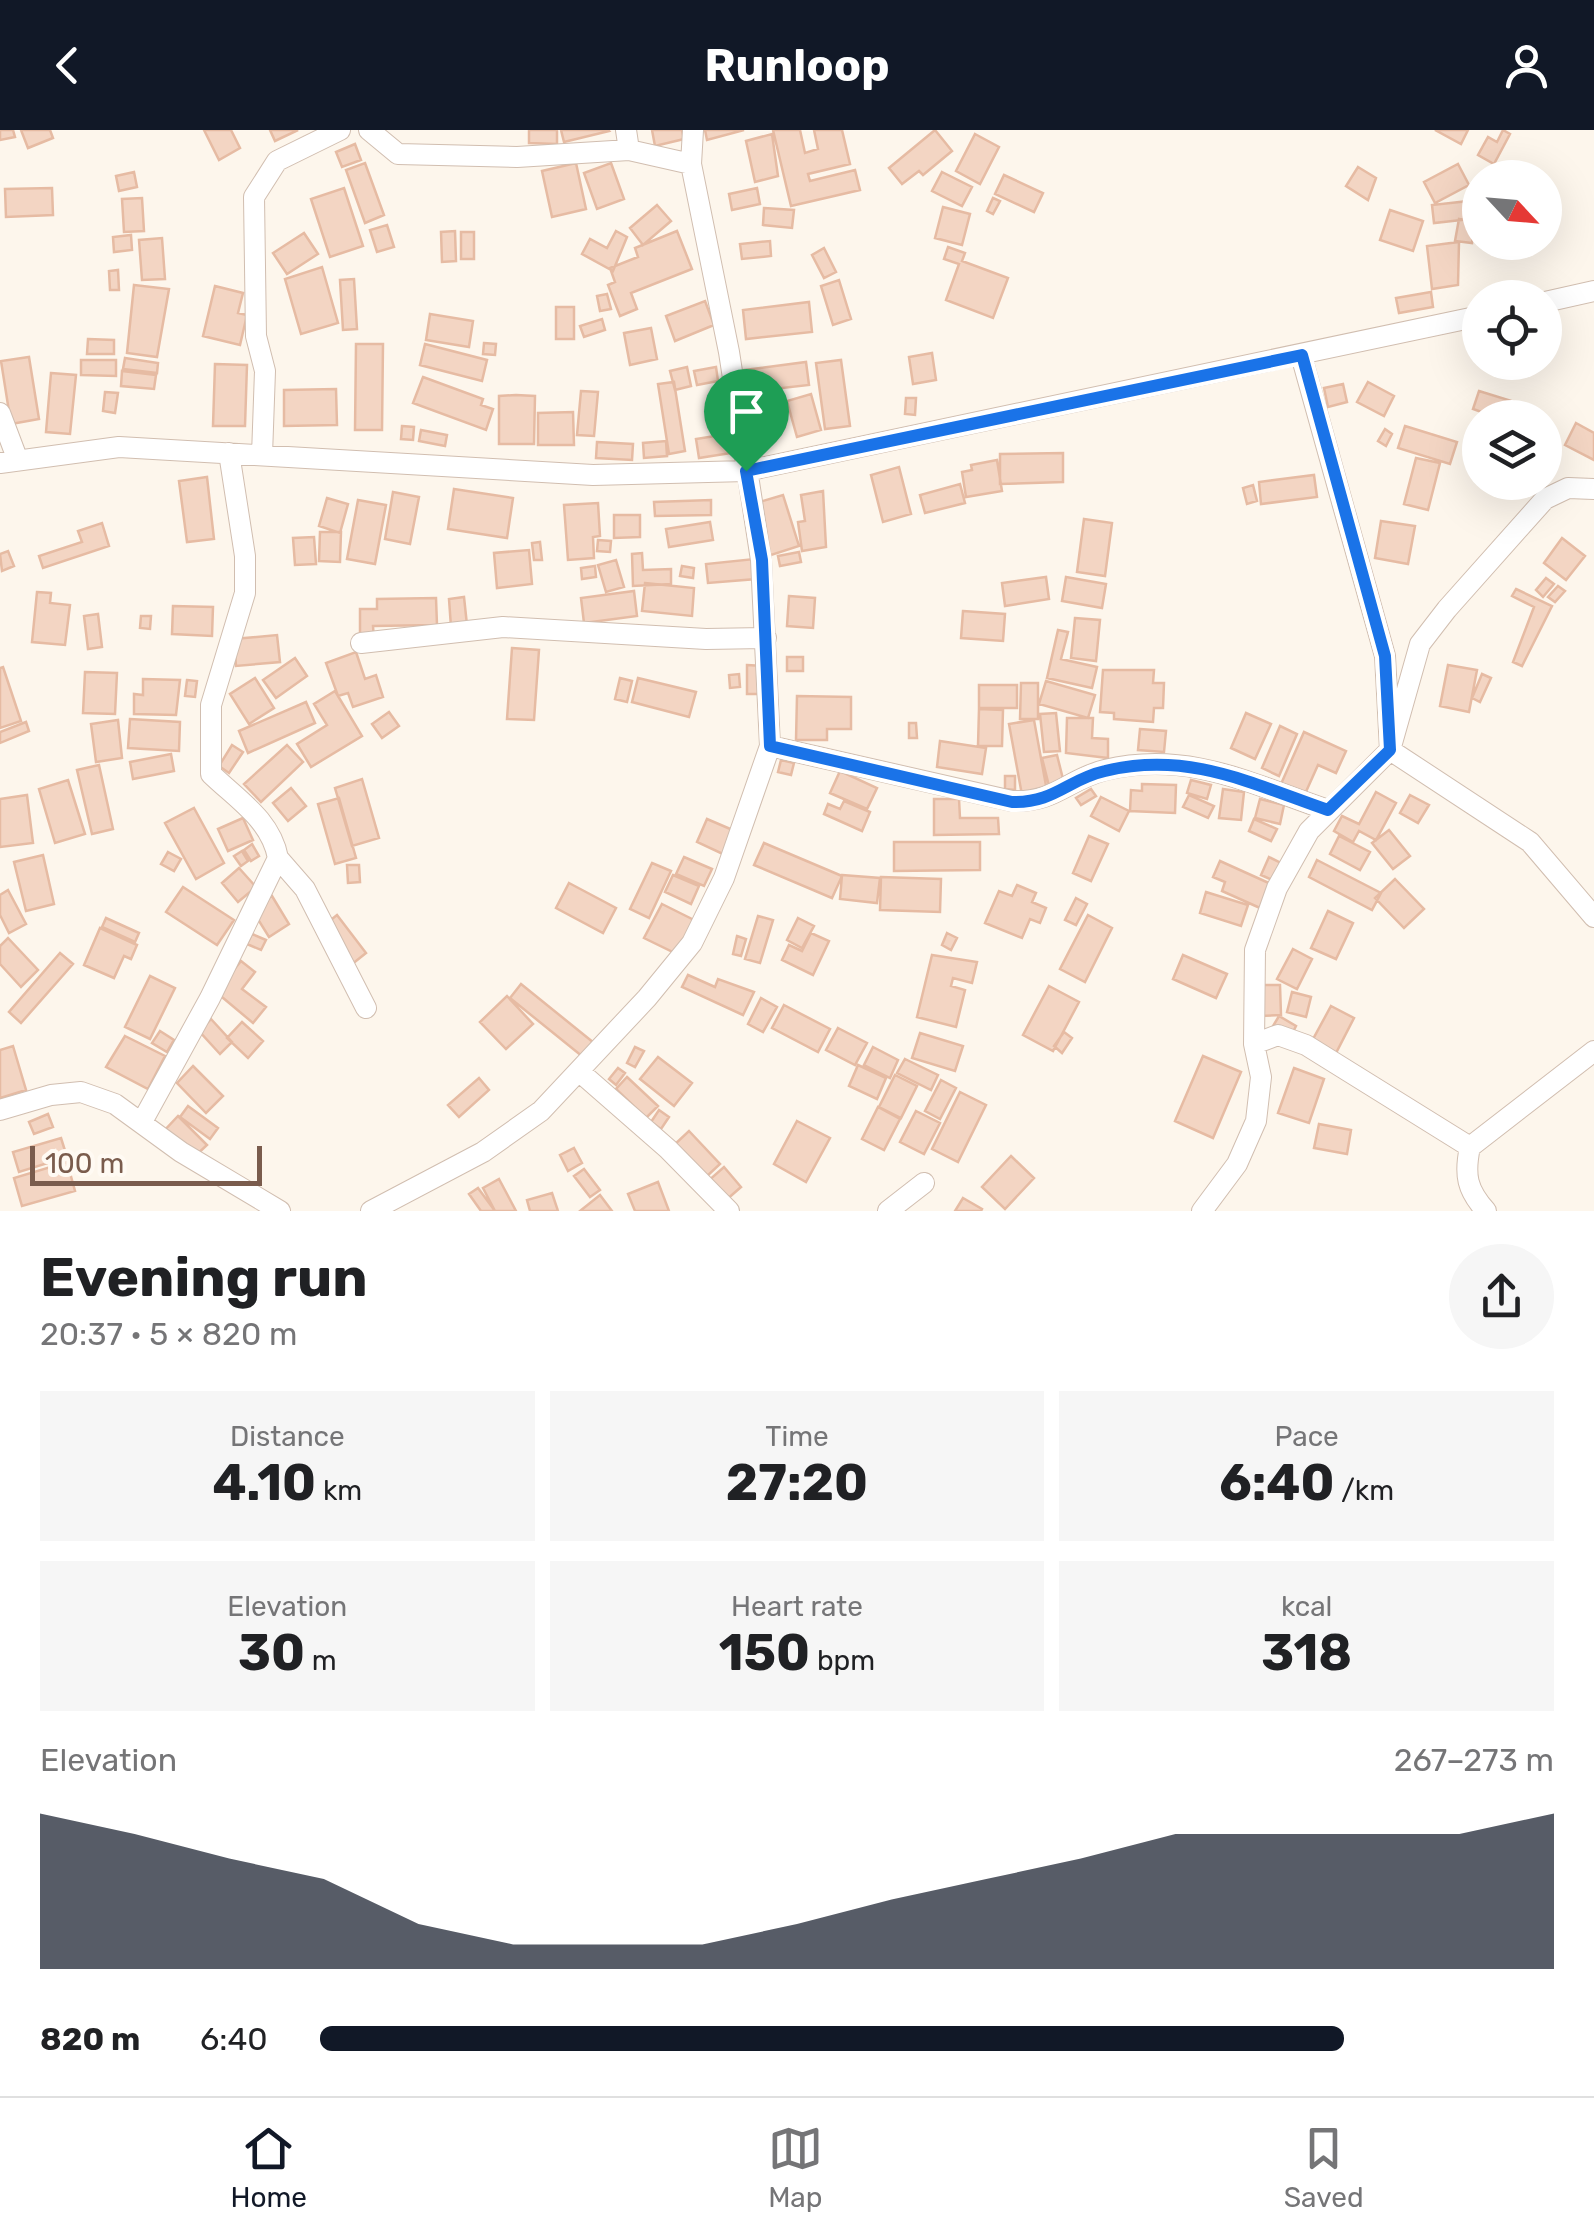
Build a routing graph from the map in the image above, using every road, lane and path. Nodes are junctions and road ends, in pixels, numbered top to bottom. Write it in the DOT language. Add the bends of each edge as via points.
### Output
graph roads {
  1 [pos="340,130"];
  2 [pos="370,130"];
  3 [pos="693,130"];
  4 [pos="628,140"];
  5 [pos="691,164"];
  6 [pos="1594,291"];
  7 [pos="1562,298"];
  8 [pos="1462,320"];
  9 [pos="1302,355"];
  10 [pos="0,413"];
  11 [pos="229,453"];
  12 [pos="262,455"];
  13 [pos="9,460"];
  14 [pos="746,471"];
  15 [pos="1594,489"];
  16 [pos="766,638"];
  17 [pos="361,643"];
  18 [pos="770,746"];
  19 [pos="1390,750"];
  20 [pos="1328,810"];
  21 [pos="278,858"];
  22 [pos="1594,917"];
  23 [pos="366,1008"];
  24 [pos="1254,1044"];
  25 [pos="1594,1051"];
  26 [pos="581,1073"];
  27 [pos="0,1110"];
  28 [pos="143,1120"];
  29 [pos="1470,1147"];
  30 [pos="924,1183"];
  31 [pos="280,1211"];
  32 [pos="371,1211"];
  33 [pos="729,1211"];
  34 [pos="888,1211"];
  35 [pos="1202,1211"];
  36 [pos="1486,1211"];
  1 -- 12 [label="street" via="277,161 254,197 256,336 265,371"];
  2 -- 4 [label="street" via="398,154 516,157"];
  3 -- 5 [label="street"];
  4 -- 5 [label="street"];
  5 -- 14 [label="street" via="730,352"];
  6 -- 7 [label="street"];
  8 -- 9 [label="street"];
  9 -- 14 [label="street"];
  9 -- 19 [label="street" via="1385,656"];
  10 -- 13 [label="street"];
  11 -- 12 [label="street"];
  11 -- 13 [label="street" via="119,447"];
  11 -- 21 [label="street" via="245,592 212,705 211,774 252,810 274,838"];
  12 -- 14 [label="street" via="593,475"];
  14 -- 16 [label="street" via="762,560"];
  15 -- 19 [label="street" via="1568,488 1545,499 1447,609 1420,644"];
  16 -- 17 [label="street" via="503,627"];
  16 -- 18 [label="street"];
  18 -- 20 [label="street" via="1012,802 1036,802 1126,766 1197,765"];
  18 -- 26 [label="street" via="724,878 692,943"];
  19 -- 20 [label="street"];
  19 -- 22 [label="street" via="1530,842"];
  20 -- 24 [label="street" via="1278,888 1255,950"];
  21 -- 23 [label="street" via="305,890"];
  21 -- 28 [label="street"];
  24 -- 29 [label="street" via="1278,1036 1306,1045"];
  24 -- 35 [label="street" via="1261,1077 1256,1121 1237,1164"];
  25 -- 29 [label="street"];
  26 -- 32 [label="street" via="483,1152"];
  26 -- 33 [label="street"];
  27 -- 28 [label="street" via="82,1092"];
  28 -- 31 [label="street" via="181,1152"];
  29 -- 36 [label="street" via="1465,1172"];
  30 -- 34 [label="street"];
}
